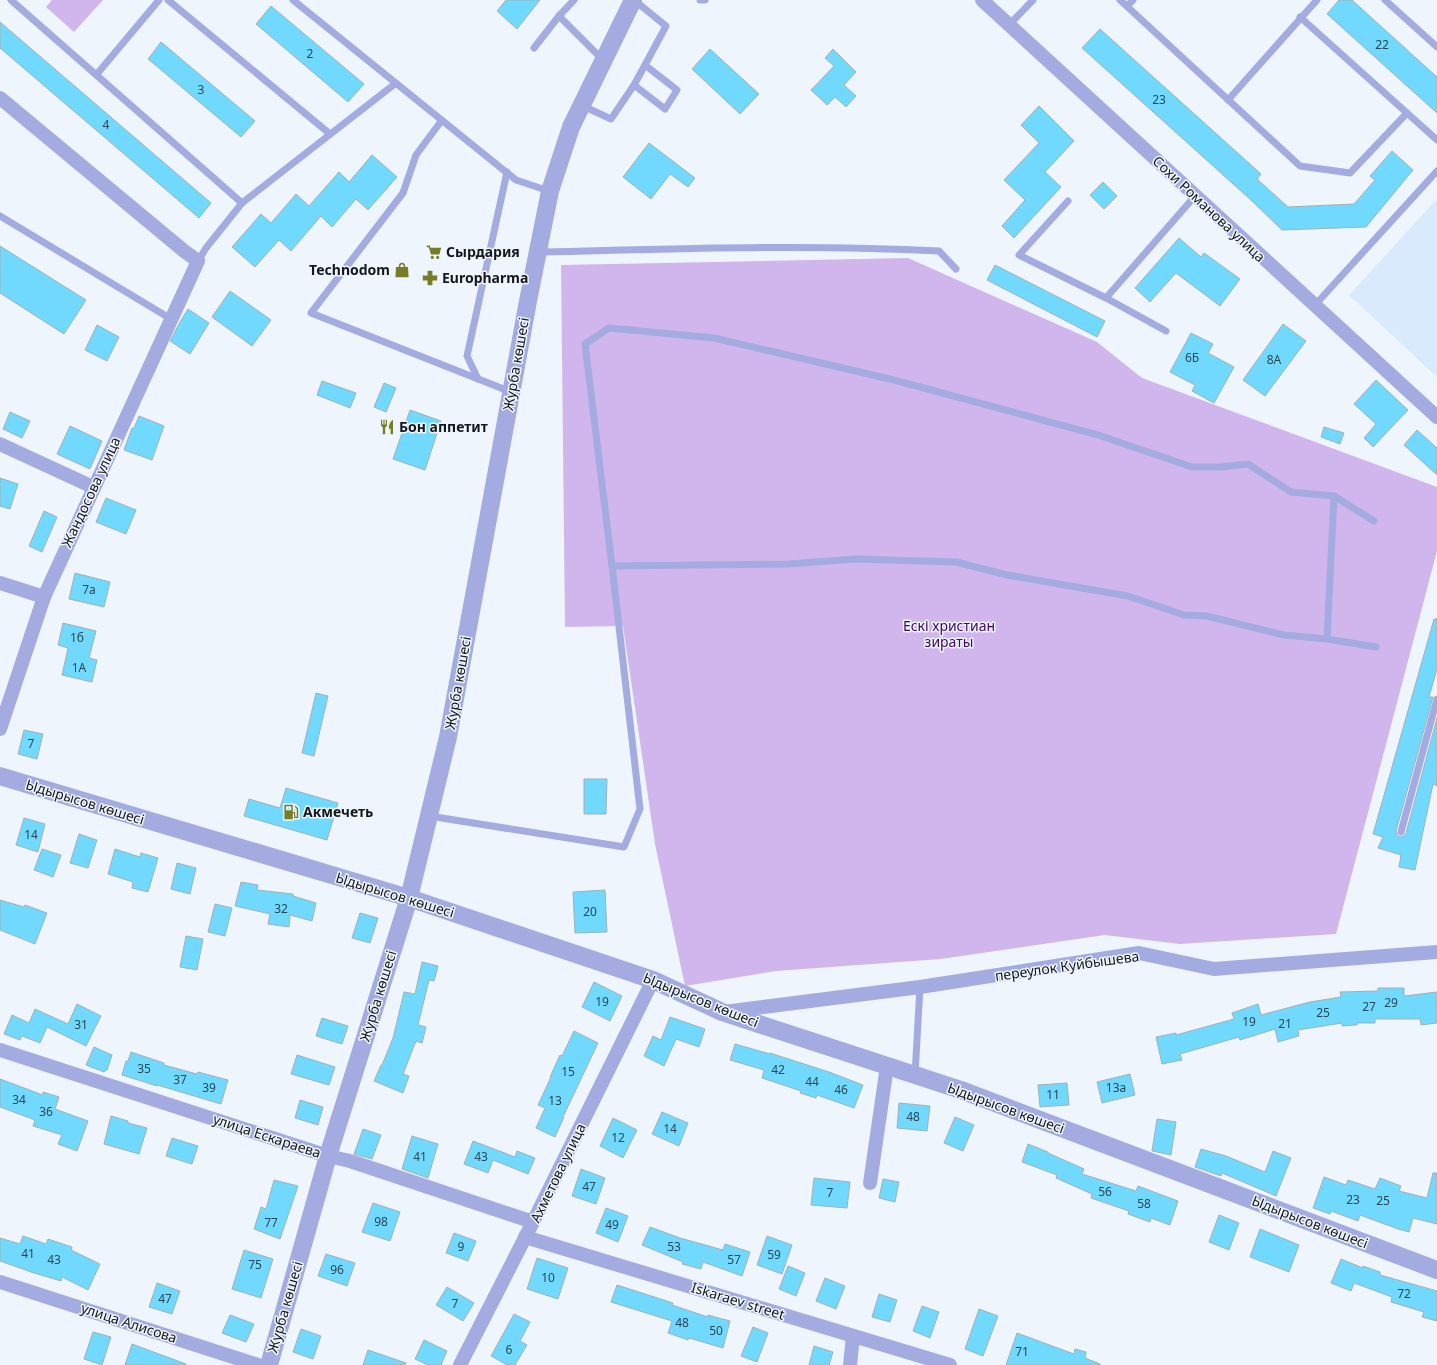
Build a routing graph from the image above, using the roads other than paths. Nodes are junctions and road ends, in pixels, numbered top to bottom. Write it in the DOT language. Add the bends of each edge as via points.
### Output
graph roads {
  1 [pos="12,0"];
  2 [pos="159,0"];
  3 [pos="168,0"];
  4 [pos="293,0"];
  5 [pos="574,0"];
  6 [pos="633,0"];
  7 [pos="700,0"];
  8 [pos="705,0"];
  9 [pos="982,0"];
  10 [pos="1033,0"];
  11 [pos="1120,0"];
  12 [pos="1133,0"];
  13 [pos="1316,0"];
  14 [pos="1385,0"];
  15 [pos="1127,6"];
  16 [pos="559,16"];
  17 [pos="1300,17"];
  18 [pos="1009,25"];
  19 [pos="1437,47"];
  20 [pos="534,48"];
  21 [pos="603,60"];
  22 [pos="645,65"];
  23 [pos="97,74"];
  24 [pos="396,83"];
  25 [pos="634,85"];
  26 [pos="0,98"];
  27 [pos="1228,100"];
  28 [pos="582,105"];
  29 [pos="1407,114"];
  30 [pos="442,120"];
  31 [pos="330,134"];
  32 [pos="1437,140"];
  33 [pos="507,172"];
  34 [pos="1437,172"];
  35 [pos="550,191"];
  36 [pos="1195,196"];
  37 [pos="1068,201"];
  38 [pos="242,203"];
  39 [pos="0,216"];
  40 [pos="538,252"];
  41 [pos="198,261"];
  42 [pos="956,269"];
  43 [pos="1106,298"];
  44 [pos="1315,305"];
  45 [pos="171,319"];
  46 [pos="1166,331"];
  47 [pos="478,379"];
  48 [pos="511,392"];
  49 [pos="1437,417"];
  50 [pos="0,444"];
  51 [pos="93,487"];
  52 [pos="1334,496"];
  53 [pos="1374,521"];
  54 [pos="612,566"];
  55 [pos="0,583"];
  56 [pos="44,597"];
  57 [pos="1326,639"];
  58 [pos="1376,647"];
  59 [pos="1437,699"];
  60 [pos="0,729"];
  61 [pos="0,776"];
  62 [pos="429,816"];
  63 [pos="1401,832"];
  64 [pos="409,898"];
  65 [pos="1437,952"];
  66 [pos="653,980"];
  67 [pos="920,987"];
  68 [pos="722,1012"];
  69 [pos="0,1050"];
  70 [pos="887,1066"];
  71 [pos="915,1075"];
  72 [pos="328,1156"];
  73 [pos="870,1183"];
  74 [pos="533,1222"];
  75 [pos="525,1237"];
  76 [pos="1437,1270"];
  77 [pos="0,1282"];
  78 [pos="853,1336"];
  79 [pos="268,1364"];
  80 [pos="460,1365"];
  81 [pos="850,1365"];
  82 [pos="950,1365"];
  1 -- 23 [label="lane"];
  2 -- 23 [label="lane"];
  3 -- 31 [label="lane"];
  4 -- 24 [label="lane"];
  5 -- 16 [label="lane"];
  6 -- 21 [label="street, Журба көшесі"];
  6 -- 22 [label="lane" via="666,26"];
  7 -- 8 [label="lane"];
  9 -- 18 [label="street, Сохи Романова улица"];
  10 -- 18 [label="lane"];
  11 -- 15 [label="lane"];
  12 -- 15 [label="lane"];
  13 -- 17 [label="lane"];
  14 -- 19 [label="lane"];
  15 -- 27 [label="lane"];
  16 -- 20 [label="lane"];
  16 -- 21 [label="lane"];
  17 -- 27 [label="lane"];
  17 -- 29 [label="lane"];
  18 -- 36 [label="street, Сохи Романова улица"];
  21 -- 28 [label="street, Журба көшесі"];
  22 -- 25 [label="lane"];
  22 -- 25 [label="lane" via="677,90 665,108"];
  23 -- 38 [label="lane"];
  24 -- 30 [label="lane"];
  24 -- 31 [label="lane"];
  25 -- 28 [label="lane" via="611,119"];
  26 -- 41 [label="street"];
  27 -- 29 [label="lane" via="1300,166 1350,173"];
  28 -- 35 [label="street, Журба көшесі" via="570,128"];
  29 -- 32 [label="lane"];
  30 -- 33 [label="lane"];
  30 -- 47 [label="lane" via="416,155 403,193 312,313"];
  31 -- 38 [label="lane"];
  33 -- 35 [label="lane" via="516,180"];
  33 -- 47 [label="lane" via="467,356"];
  34 -- 44 [label="lane"];
  35 -- 40 [label="street, Журба көшесі"];
  36 -- 43 [label="lane"];
  36 -- 44 [label="street, Сохи Романова улица"];
  37 -- 43 [label="lane" via="1019,255"];
  38 -- 41 [label="lane"];
  39 -- 45 [label="lane"];
  40 -- 42 [label="lane" via="889,248 939,251"];
  40 -- 48 [label="street, Журба көшесі"];
  41 -- 45 [label="street, Жандосова улица"];
  43 -- 46 [label="lane"];
  44 -- 49 [label="street, Сохи Романова улица"];
  45 -- 51 [label="street, Жандосова улица"];
  47 -- 48 [label="lane"];
  48 -- 62 [label="street, Журба көшесі" via="448,737"];
  50 -- 51 [label="street"];
  51 -- 56 [label="street, Жандосова улица"];
  52 -- 53 [label="lane"];
  52 -- 54 [label="lane" via="1291,492 1248,464 1192,467 1098,435 864,373 714,338 609,328 584,344"];
  52 -- 57 [label="lane"];
  54 -- 57 [label="lane" via="789,564 855,559 956,562 1007,575 1128,596 1184,615 1207,616 1284,635"];
  54 -- 62 [label="lane" via="640,809 624,847"];
  55 -- 56 [label="street"];
  56 -- 60 [label="street, Жандосова улица"];
  57 -- 58 [label="lane"];
  59 -- 63 [label="lane"];
  61 -- 64 [label="street, Ыдырысов көшесі"];
  62 -- 64 [label="street, Журба көшесі"];
  64 -- 66 [label="street, Ыдырысов көшесі"];
  64 -- 72 [label="street, Журба көшесі"];
  65 -- 67 [label="street, переулок Куйбышева" via="1214,969 1139,953"];
  66 -- 68 [label="street, Ыдырысов көшесі"];
  66 -- 74 [label="street, Ахметова улица"];
  67 -- 68 [label="street, переулок Куйбышева"];
  67 -- 71 [label="lane"];
  68 -- 70 [label="street, Ыдырысов көшесі"];
  69 -- 72 [label="street, улица Ескараева"];
  70 -- 71 [label="street, Ыдырысов көшесі"];
  70 -- 73 [label="street"];
  71 -- 76 [label="street, Ыдырысов көшесі" via="961,1090"];
  72 -- 74 [label="street, улица Ескараева"];
  72 -- 79 [label="street, Журба көшесі"];
  74 -- 75 [label="street, Ахметова улица"];
  75 -- 78 [label="street, Iskaraev street"];
  75 -- 80 [label="street, Ахметова улица"];
  77 -- 79 [label="street, улица Алисова"];
  78 -- 81 [label="street"];
  78 -- 82 [label="street, Iskaraev street"];
}
